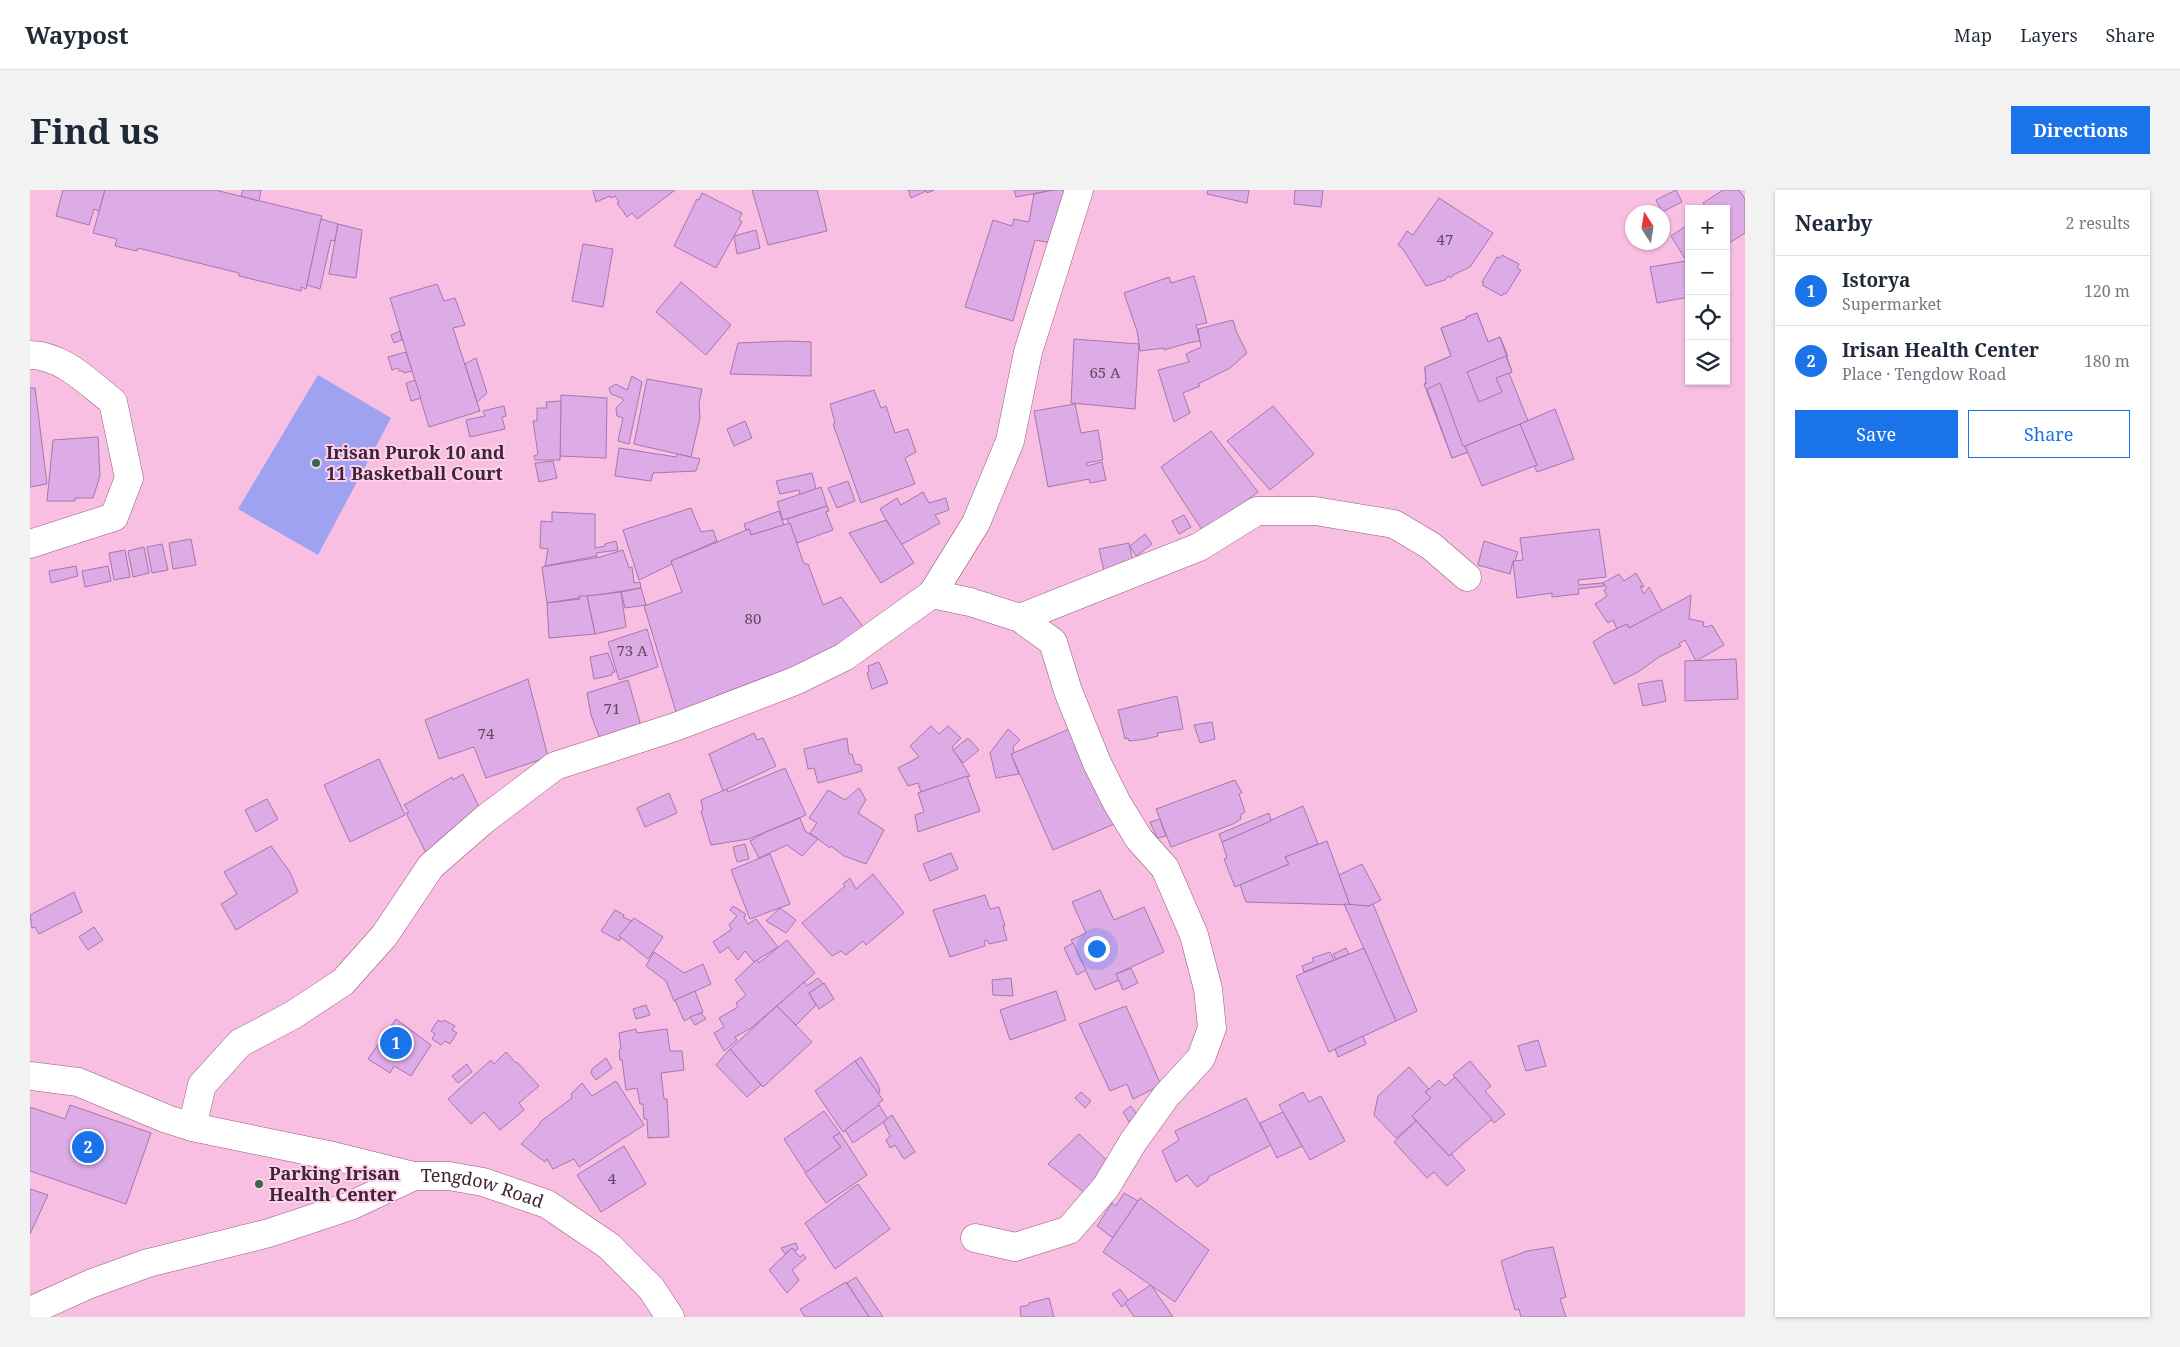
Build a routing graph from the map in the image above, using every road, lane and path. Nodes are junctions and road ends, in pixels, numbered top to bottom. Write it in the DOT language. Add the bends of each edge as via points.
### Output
graph roads {
  1 [pos="1079,190"];
  2 [pos="30,355"];
  3 [pos="30,544"];
  4 [pos="1467,577"];
  5 [pos="932,594"];
  6 [pos="1020,618"];
  7 [pos="30,1076"];
  8 [pos="192,1127"];
  9 [pos="414,1176"];
  10 [pos="976,1238"];
  11 [pos="30,1311"];
  12 [pos="670,1317"];
  1 -- 5 [label="street" via="1028,352 1010,441 976,523"];
  2 -- 3 [label="street" via="44,355 71,369 114,402 129,478 114,517"];
  4 -- 6 [label="street" via="1431,546 1394,524 1315,511 1257,511 1199,547"];
  5 -- 6 [label="street"];
  5 -- 8 [label="street" via="844,658 795,681 675,728 555,766 485,819 431,866 384,936 343,982 293,1015 240,1043 202,1085"];
  6 -- 10 [label="street" via="1054,642 1068,691 1097,763 1140,839 1165,868 1194,935 1208,990 1212,1028 1202,1058 1166,1096 1106,1187 1069,1230 1015,1247"];
  7 -- 8 [label="street" via="78,1082"];
  8 -- 9 [label="street"];
  9 -- 11 [label="street, Tengdow Road" via="350,1206 269,1233 148,1263"];
  9 -- 12 [label="street, Tengdow Road" via="449,1176 483,1182 547,1204 609,1246 651,1288"];
}
